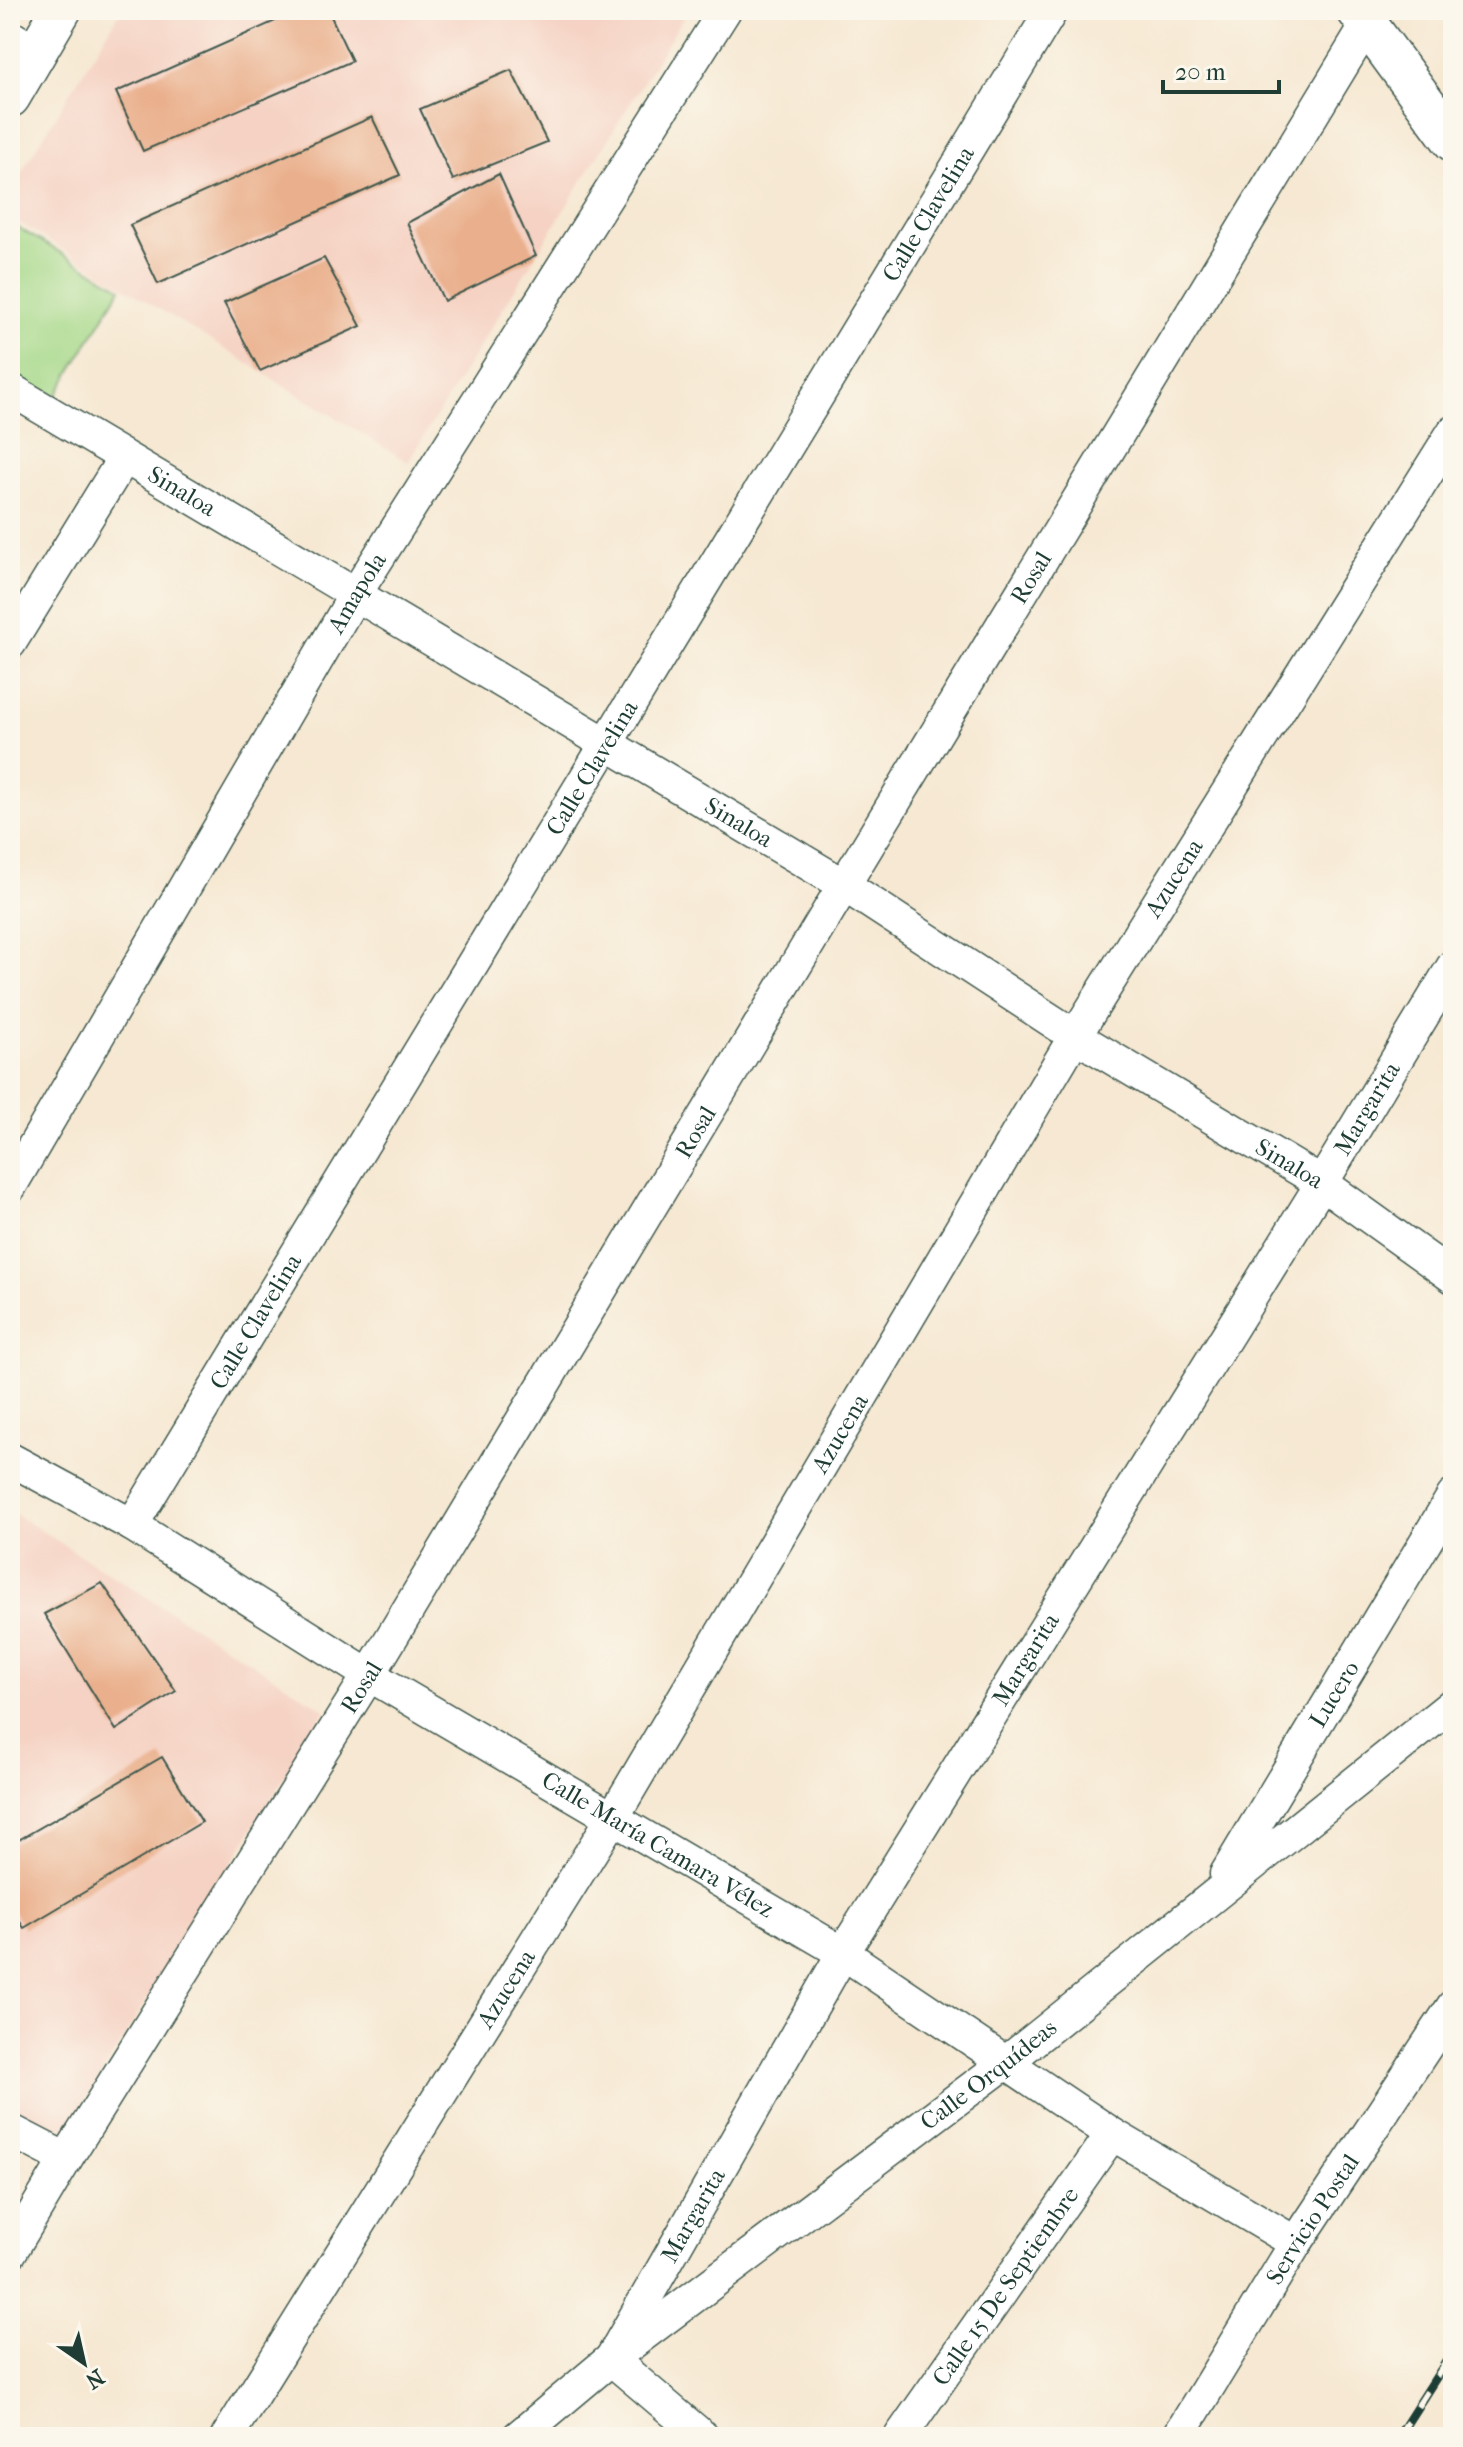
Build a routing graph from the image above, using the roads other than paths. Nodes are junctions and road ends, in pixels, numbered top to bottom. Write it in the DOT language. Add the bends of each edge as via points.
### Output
graph roads {
  1 [pos="61,10"];
  2 [pos="725,10"];
  3 [pos="1052,10"];
  4 [pos="1367,15"];
  5 [pos="24,45"];
  6 [pos="10,97"];
  7 [pos="1453,141"];
  8 [pos="10,389"];
  9 [pos="1453,432"];
  10 [pos="124,458"];
  11 [pos="356,593"];
  12 [pos="10,643"];
  13 [pos="608,744"];
  14 [pos="844,885"];
  15 [pos="1453,966"];
  16 [pos="1075,1036"];
  17 [pos="1322,1183"];
  18 [pos="10,1187"];
  19 [pos="1452,1276"];
  20 [pos="10,1459"];
  21 [pos="1453,1496"];
  22 [pos="132,1525"];
  23 [pos="369,1675"];
  24 [pos="1453,1704"];
  25 [pos="613,1817"];
  26 [pos="1216,1892"];
  27 [pos="843,1953"];
  28 [pos="1453,2006"];
  29 [pos="1004,2064"];
  30 [pos="10,2130"];
  31 [pos="1112,2134"];
  32 [pos="66,2159"];
  33 [pos="1296,2243"];
  34 [pos="10,2253"];
  35 [pos="611,2359"];
  36 [pos="227,2437"];
  37 [pos="518,2437"];
  38 [pos="703,2437"];
  39 [pos="900,2437"];
  40 [pos="1178,2437"];
  1 -- 5 [label="street"];
  2 -- 11 [label="street, Amapola"];
  3 -- 13 [label="street, Calle Clavelina"];
  4 -- 7 [label="street"];
  4 -- 14 [label="street, Rosal"];
  5 -- 6 [label="street"];
  8 -- 10 [label="street, Sinaloa"];
  9 -- 16 [label="street, Azucena"];
  10 -- 11 [label="street, Sinaloa"];
  10 -- 12 [label="street"];
  11 -- 13 [label="street, Sinaloa"];
  11 -- 18 [label="street, Amapola"];
  13 -- 14 [label="street, Sinaloa"];
  13 -- 22 [label="street, Calle Clavelina"];
  14 -- 16 [label="street, Sinaloa"];
  14 -- 23 [label="street, Rosal"];
  15 -- 17 [label="street, Margarita"];
  16 -- 17 [label="street, Sinaloa"];
  16 -- 25 [label="street, Azucena"];
  17 -- 19 [label="street, Sinaloa"];
  17 -- 27 [label="street, Margarita"];
  20 -- 22 [label="street, Calle María Camara Vélez"];
  21 -- 26 [label="street, Lucero"];
  22 -- 23 [label="street, Calle María Camara Vélez"];
  23 -- 25 [label="street, Calle María Camara Vélez"];
  23 -- 32 [label="street, Rosal"];
  24 -- 26 [label="street, Calle Orquídeas"];
  25 -- 27 [label="street, Calle María Camara Vélez"];
  25 -- 36 [label="street, Azucena"];
  26 -- 29 [label="street, Calle Orquídeas"];
  27 -- 29 [label="street, Calle María Camara Vélez"];
  27 -- 35 [label="street, Margarita"];
  28 -- 33 [label="street, Servicio Postal"];
  29 -- 31 [label="street, Calle María Camara Vélez"];
  29 -- 35 [label="street, Calle Orquídeas"];
  30 -- 32 [label="street"];
  31 -- 33 [label="street, Calle María Camara Vélez"];
  31 -- 39 [label="street, Calle 15 De Septiembre"];
  32 -- 34 [label="street, Rosal"];
  33 -- 40 [label="street, Servicio Postal"];
  35 -- 37 [label="street, Calle Orquídeas"];
  35 -- 38 [label="street"];
}
